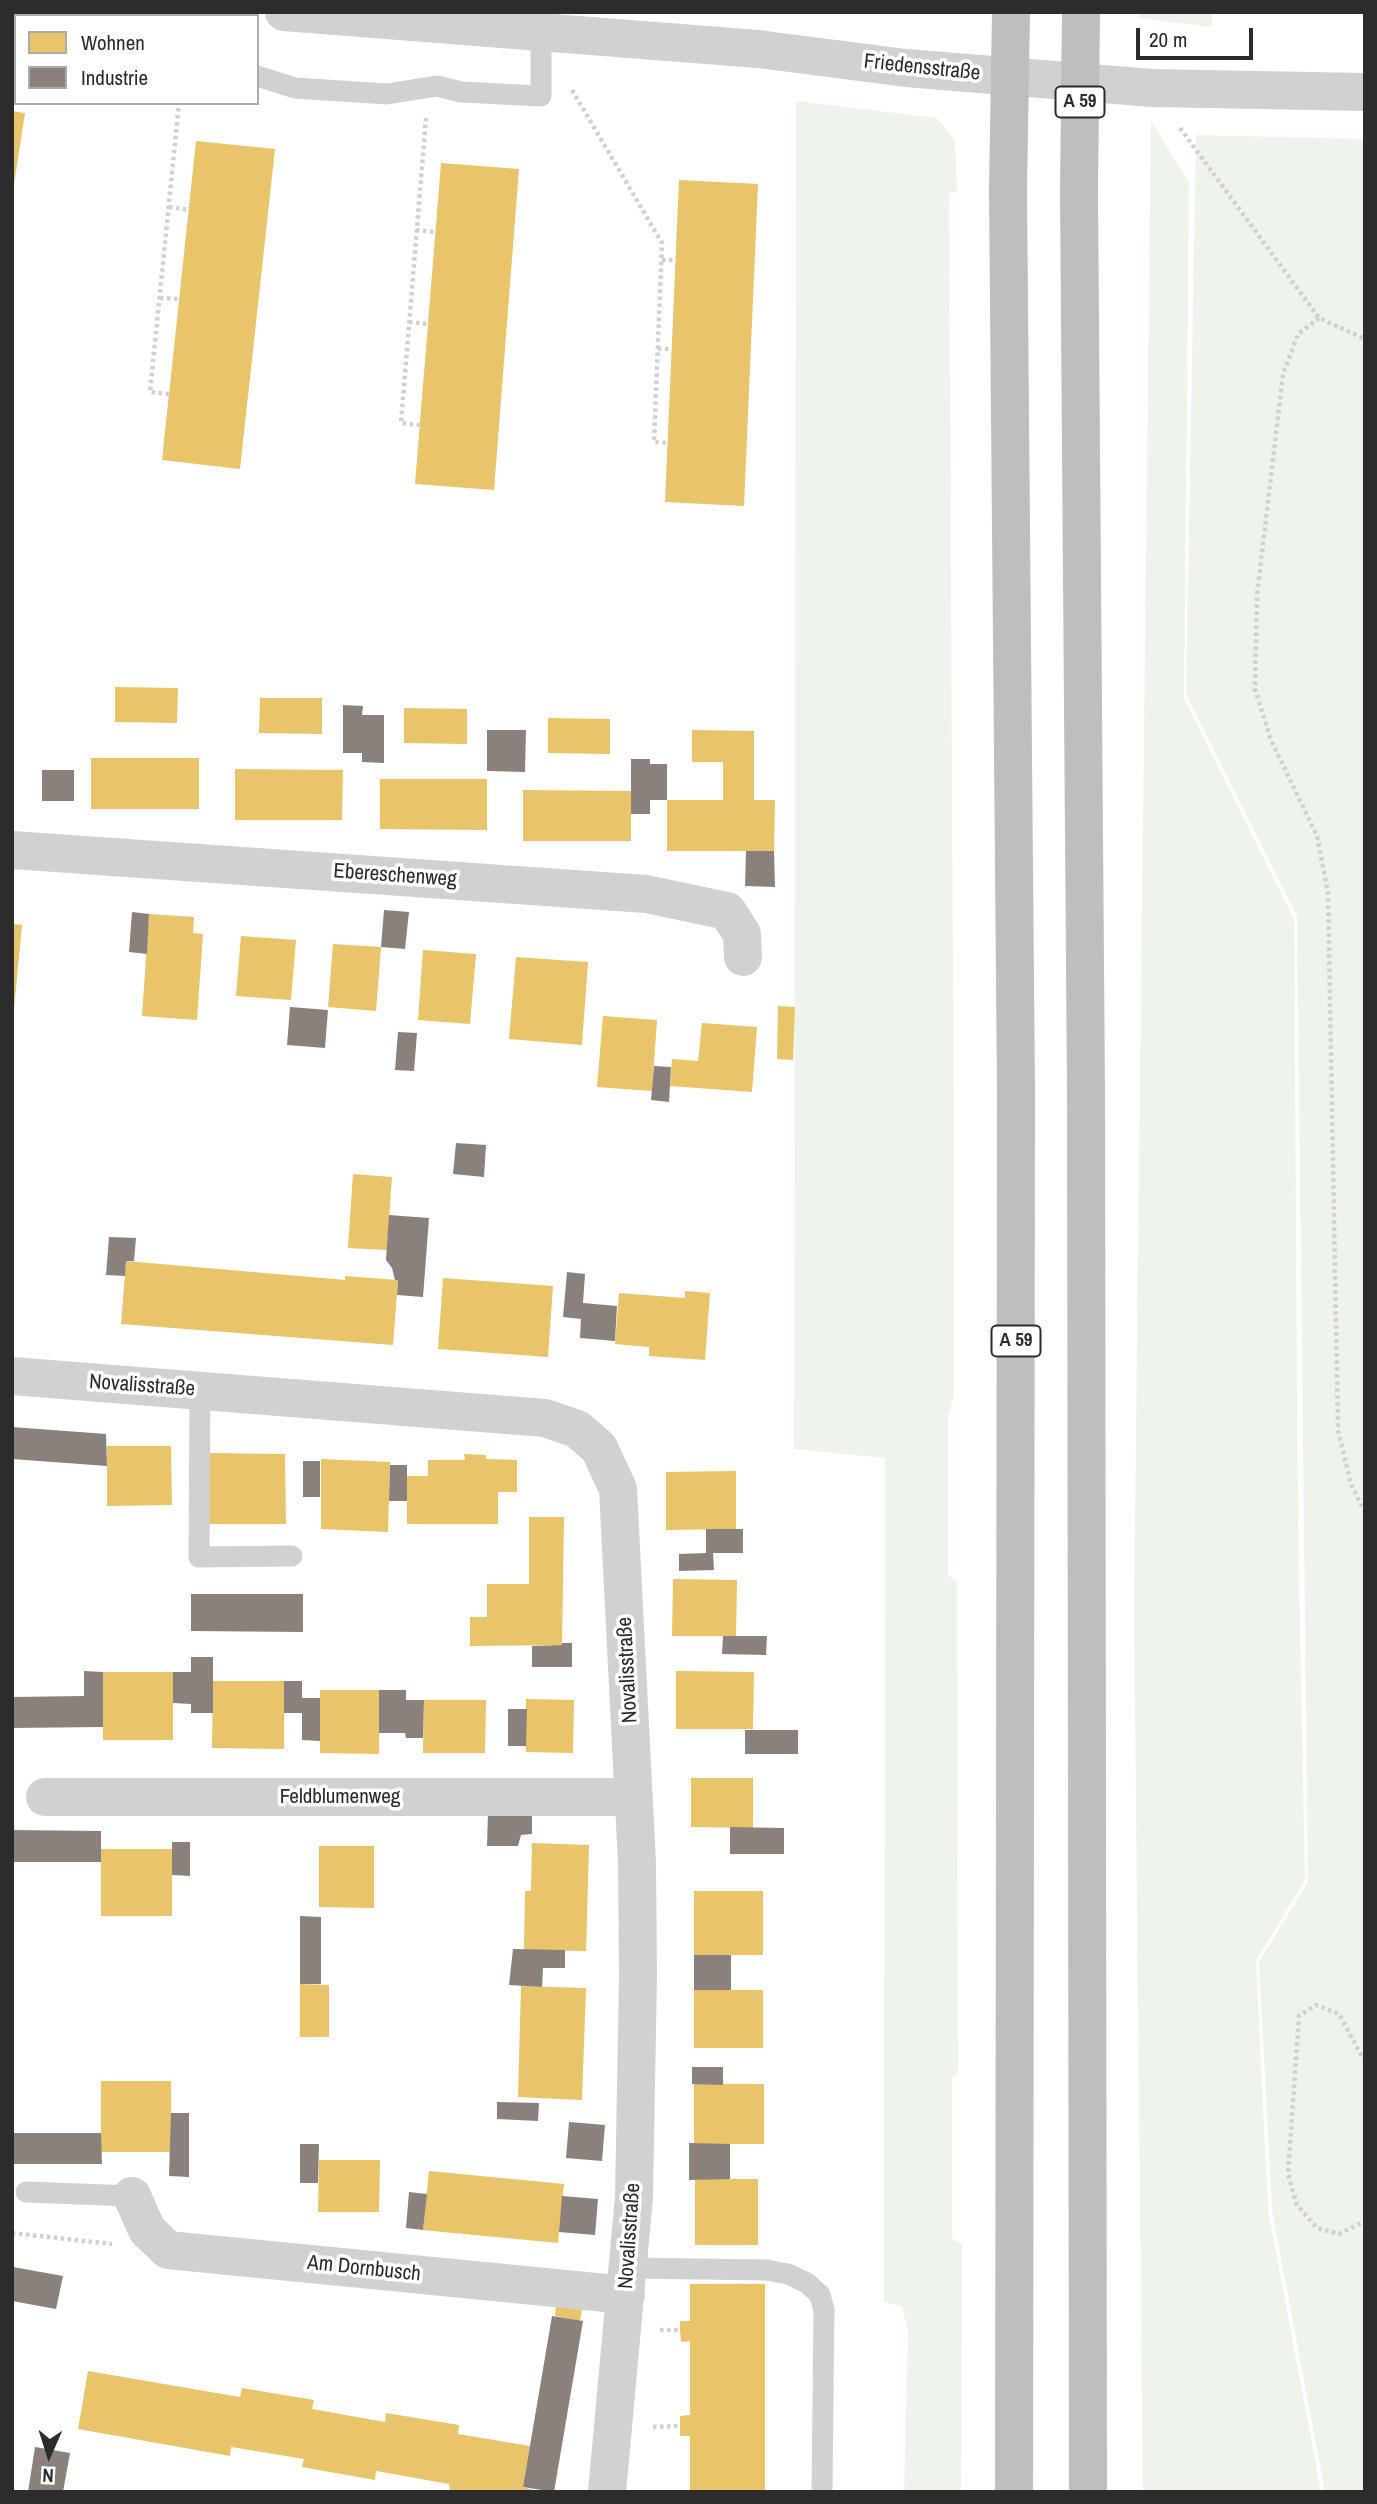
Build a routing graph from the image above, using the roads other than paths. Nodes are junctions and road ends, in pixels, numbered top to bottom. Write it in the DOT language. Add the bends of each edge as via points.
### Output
graph roads {
  1 [pos="284,12"];
  2 [pos="1011,12"];
  3 [pos="1081,12"];
  4 [pos="478,20"];
  5 [pos="541,34"];
  6 [pos="259,77"];
  7 [pos="1365,92"];
  8 [pos="12,850"];
  9 [pos="743,957"];
  10 [pos="12,1376"];
  11 [pos="201,1390"];
  12 [pos="292,1556"];
  13 [pos="45,1797"];
  14 [pos="634,1797"];
  15 [pos="26,2192"];
  16 [pos="132,2196"];
  17 [pos="628,2282"];
  18 [pos="607,2492"];
  19 [pos="822,2492"];
  20 [pos="1014,2492"];
  21 [pos="1088,2492"];
  1 -- 4 [label="street, Friedensstraße"];
  2 -- 20 [label="highway, A 59, bridge" via="1008,190 1016,1092"];
  3 -- 21 [label="highway, A 59, bridge"];
  4 -- 5 [label="street, Friedensstraße"];
  5 -- 6 [label="lane" via="541,96 428,88 387,94 295,88"];
  5 -- 7 [label="street, Friedensstraße" via="758,49 906,68 1152,88"];
  8 -- 9 [label="street, Ebereschenweg" via="646,894 727,911 742,934"];
  10 -- 11 [label="street, Novalisstraße"];
  11 -- 12 [label="lane" via="199,1557"];
  11 -- 14 [label="street, Novalisstraße" via="545,1418 577,1429 599,1448 618,1489"];
  13 -- 14 [label="street, Feldblumenweg"];
  14 -- 17 [label="street, Novalisstraße" via="638,2085"];
  15 -- 16 [label="lane"];
  16 -- 17 [label="street, Am Dornbusch" via="147,2230 168,2250"];
  17 -- 18 [label="street, Novalisstraße"];
  17 -- 19 [label="lane" via="766,2270 788,2274 820,2295 824,2310"];
}
